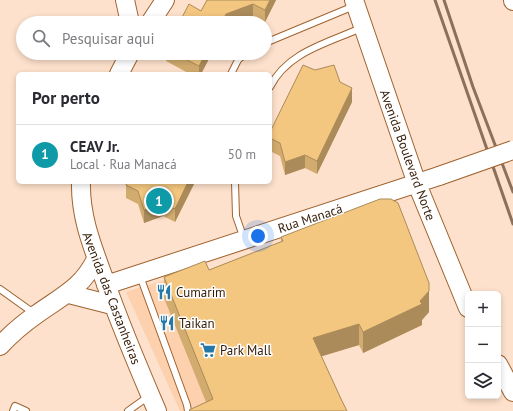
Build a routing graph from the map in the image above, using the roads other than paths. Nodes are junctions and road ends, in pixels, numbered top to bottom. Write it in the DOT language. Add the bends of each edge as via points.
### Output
graph roads {
  1 [pos="125,0"];
  2 [pos="165,0"];
  3 [pos="355,3"];
  4 [pos="128,16"];
  5 [pos="155,16"];
  6 [pos="363,28"];
  7 [pos="272,40"];
  8 [pos="126,60"];
  9 [pos="238,60"];
  10 [pos="120,72"];
  11 [pos="232,72"];
  12 [pos="272,84"];
  13 [pos="513,150"];
  14 [pos="81,184"];
  15 [pos="235,184"];
  16 [pos="417,184"];
  17 [pos="244,239"];
  18 [pos="96,259"];
  19 [pos="139,274"];
  20 [pos="106,285"];
  21 [pos="0,289"];
  22 [pos="69,294"];
  23 [pos="465,301"];
  24 [pos="112,305"];
  25 [pos="36,314"];
  26 [pos="0,346"];
  27 [pos="501,370"];
  28 [pos="513,392"];
  29 [pos="154,403"];
  30 [pos="13,411"];
  31 [pos="26,411"];
  32 [pos="128,411"];
  33 [pos="188,411"];
  1 -- 4 [label="street"];
  2 -- 5 [label="street"];
  3 -- 6 [label="street, Avenida Boulevard Norte"];
  3 -- 7 [label="lane"];
  6 -- 12 [label="lane" via="299,55 284,66"];
  6 -- 16 [label="street, Avenida Boulevard Norte"];
  8 -- 10 [label="street"];
  9 -- 11 [label="lane"];
  13 -- 16 [label="street, Rua Manacá, bridge"];
  14 -- 18 [label="street, Avenida das Castanheiras" via="80,200 84,225"];
  15 -- 17 [label="lane" via="236,216"];
  16 -- 17 [label="street, Rua Manacá"];
  16 -- 23 [label="street, Avenida Boulevard Norte"];
  17 -- 19 [label="street, Rua Manacá"];
  18 -- 20 [label="street, Avenida das Castanheiras"];
  18 -- 22 [label="street" via="90,272"];
  19 -- 20 [label="street, Rua Manacá"];
  19 -- 33 [label="lane"];
  20 -- 24 [label="street, Avenida das Castanheiras"];
  21 -- 25 [label="lane"];
  22 -- 24 [label="street"];
  22 -- 25 [label="street"];
  24 -- 29 [label="street, Avenida das Castanheiras"];
  25 -- 26 [label="street"];
  27 -- 28 [label="street"];
  29 -- 32 [label="lane"];
  30 -- 31 [label="lane" via="15,406"];
}
